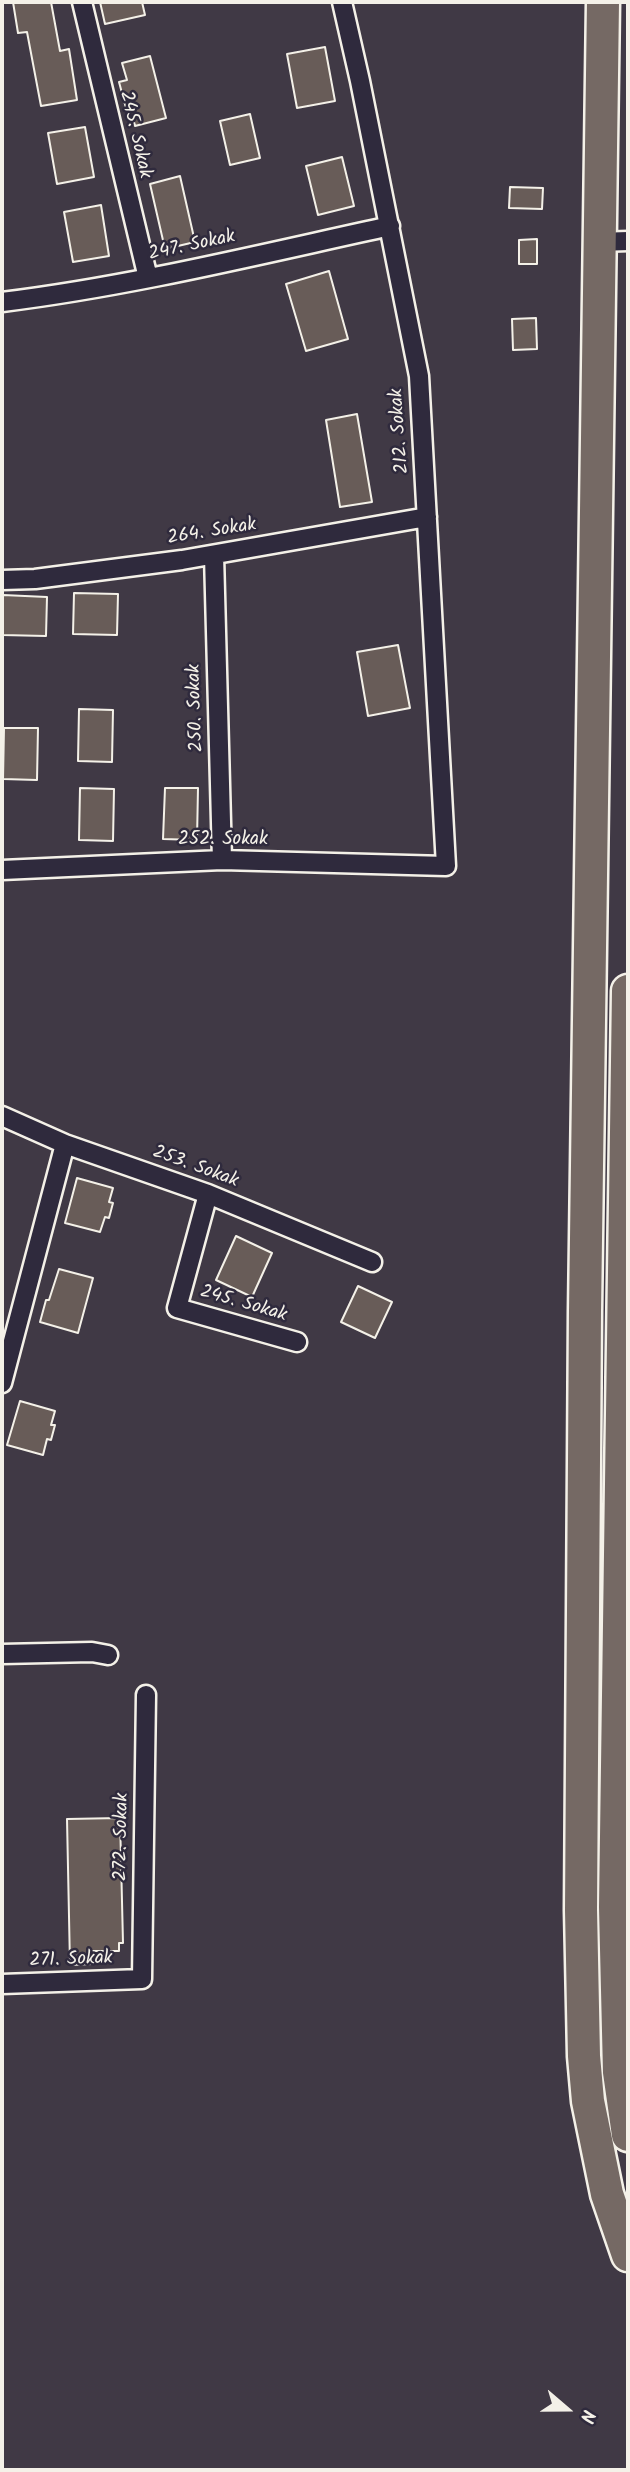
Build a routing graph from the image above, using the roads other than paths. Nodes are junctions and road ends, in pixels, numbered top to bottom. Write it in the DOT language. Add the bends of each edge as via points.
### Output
graph roads {
  1 [pos="82,2"];
  2 [pos="342,2"];
  3 [pos="603,2"];
  4 [pos="390,226"];
  5 [pos="614,241"];
  6 [pos="148,278"];
  7 [pos="2,302"];
  8 [pos="428,517"];
  9 [pos="214,555"];
  10 [pos="2,580"];
  11 [pos="222,860"];
  12 [pos="446,866"];
  13 [pos="2,870"];
  14 [pos="628,990"];
  15 [pos="2,1116"];
  16 [pos="65,1144"];
  17 [pos="208,1194"];
  18 [pos="372,1262"];
  19 [pos="297,1342"];
  20 [pos="2,1383"];
  21 [pos="2,1654"];
  22 [pos="108,1655"];
  23 [pos="146,1695"];
  24 [pos="615,1907"];
  25 [pos="142,1979"];
  26 [pos="2,1984"];
  27 [pos="628,1997"];
  28 [pos="628,2135"];
  29 [pos="628,2255"];
  1 -- 6 [label="street, 245. Sokak"];
  2 -- 4 [label="street, 212. Sokak"];
  3 -- 5 [label="highway"];
  4 -- 6 [label="street, 247. Sokak"];
  4 -- 8 [label="street, 212. Sokak" via="419,376"];
  5 -- 29 [label="highway" via="585,1310 582,1937 588,2101 607,2194"];
  6 -- 7 [label="street, 247. Sokak"];
  8 -- 9 [label="street, 264. Sokak"];
  8 -- 12 [label="street, 212. Sokak"];
  9 -- 10 [label="street, 264. Sokak"];
  9 -- 11 [label="street, 250. Sokak"];
  11 -- 12 [label="street, 252. Sokak"];
  11 -- 13 [label="street, 252. Sokak"];
  14 -- 24 [label="highway"];
  15 -- 16 [label="street, 253. Sokak"];
  16 -- 17 [label="street, 253. Sokak"];
  16 -- 20 [label="street"];
  17 -- 18 [label="street, 253. Sokak"];
  17 -- 19 [label="street, 245. Sokak" via="177,1308"];
  21 -- 22 [label="street"];
  23 -- 25 [label="street, 272. Sokak"];
  24 -- 27 [label="highway"];
  24 -- 28 [label="highway" via="618,2061"];
  25 -- 26 [label="street, 271. Sokak"];
}
